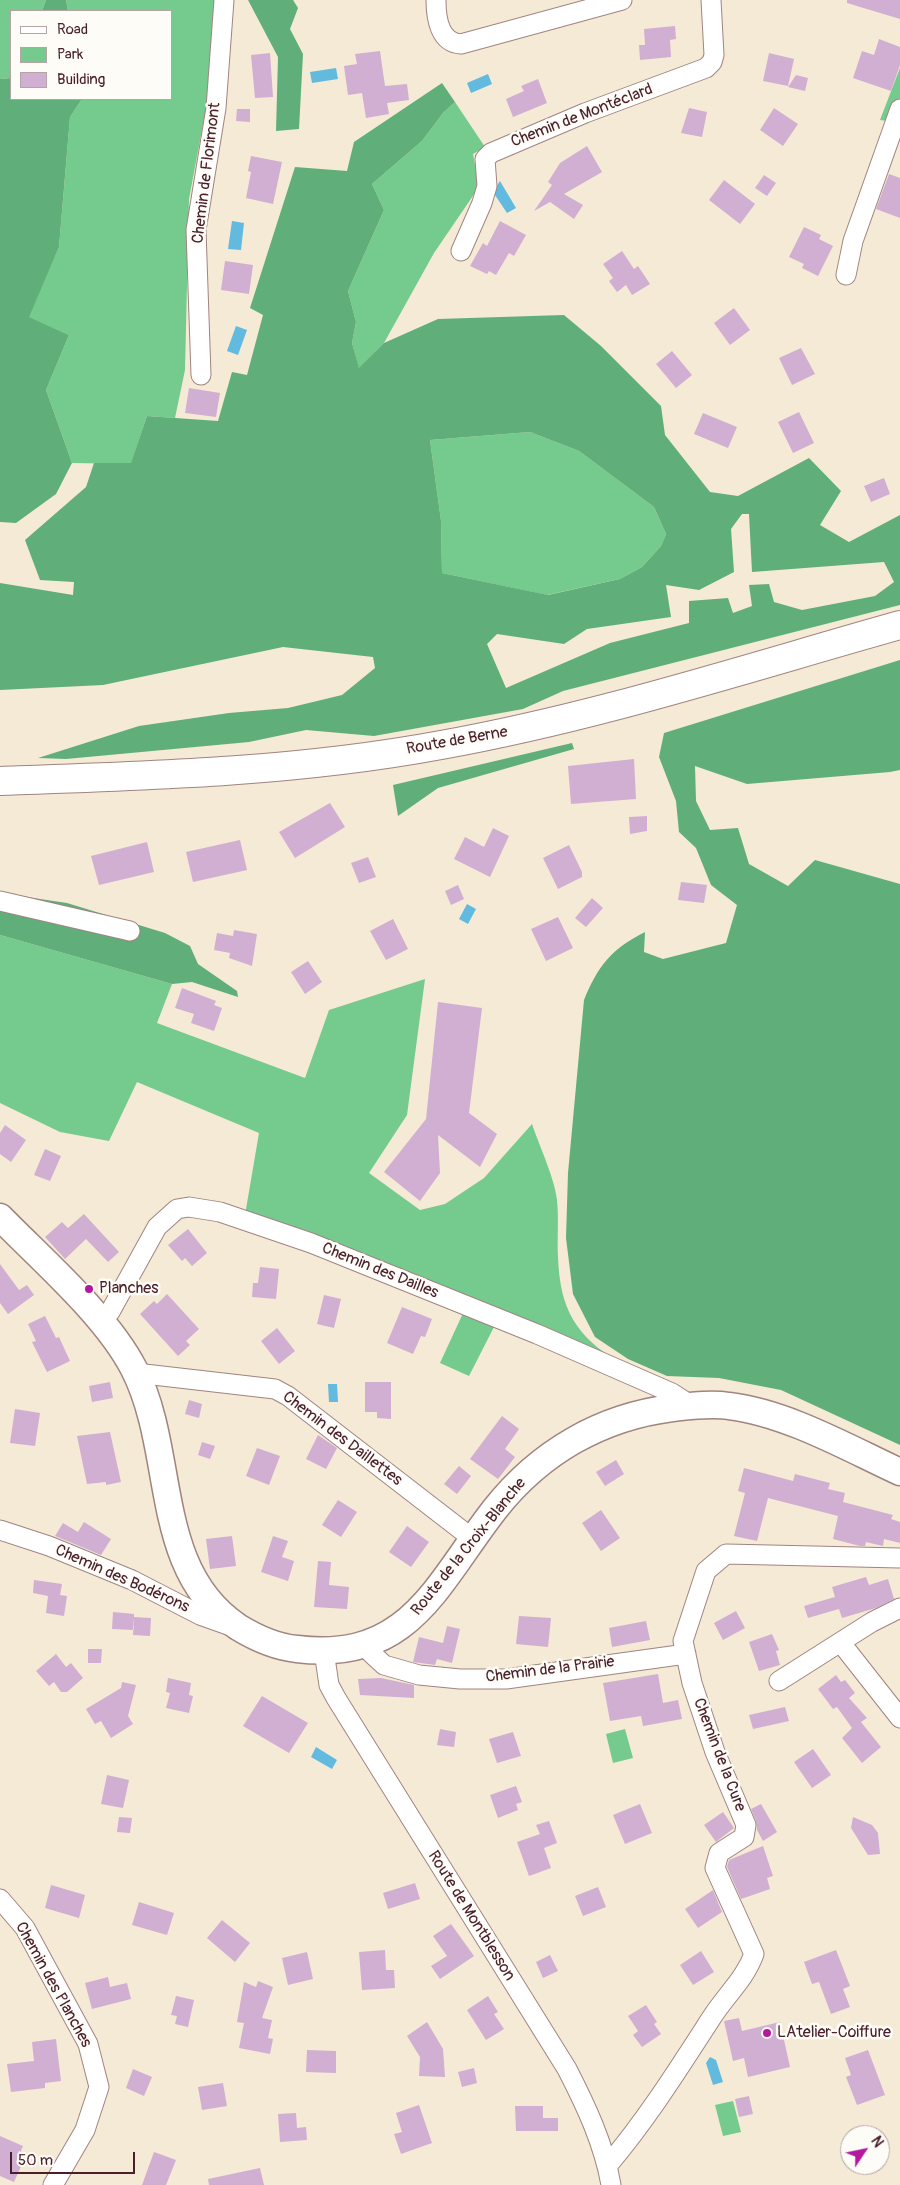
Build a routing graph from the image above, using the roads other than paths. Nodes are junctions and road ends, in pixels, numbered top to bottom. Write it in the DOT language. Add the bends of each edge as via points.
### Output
graph roads {
  1 [pos="224,0"];
  2 [pos="436,0"];
  3 [pos="622,0"];
  4 [pos="711,0"];
  5 [pos="900,109"];
  6 [pos="462,251"];
  7 [pos="846,275"];
  8 [pos="201,376"];
  9 [pos="900,624"];
  10 [pos="0,781"];
  11 [pos="0,901"];
  12 [pos="130,932"];
  13 [pos="0,1217"];
  14 [pos="110,1312"];
  15 [pos="136,1373"];
  16 [pos="692,1406"];
  17 [pos="900,1472"];
  18 [pos="0,1530"];
  19 [pos="473,1539"];
  20 [pos="900,1558"];
  21 [pos="900,1608"];
  22 [pos="244,1630"];
  23 [pos="841,1643"];
  24 [pos="366,1644"];
  25 [pos="324,1651"];
  26 [pos="686,1654"];
  27 [pos="779,1681"];
  28 [pos="900,1718"];
  29 [pos="0,1899"];
  30 [pos="608,2166"];
  31 [pos="53,2185"];
  32 [pos="611,2185"];
  1 -- 8 [label="street, Chemin de Florimont" via="216,108 196,230"];
  2 -- 3 [label="street" via="443,35 452,43 461,44"];
  4 -- 6 [label="street, Chemin de Montéclard" via="714,56 706,68 491,152 485,159 487,186"];
  5 -- 7 [label="street" via="853,241"];
  9 -- 10 [label="main road, Route de Berne" via="646,699 439,746 299,765"];
  11 -- 12 [label="street"];
  13 -- 15 [label="street, Route de la Croix-Blanche" via="110,1333"];
  14 -- 16 [label="street, Chemin des Dailles" via="157,1227 183,1206 220,1212 311,1243 537,1334 672,1393"];
  15 -- 19 [label="street, Chemin des Daillettes" via="275,1389"];
  15 -- 22 [label="street, Route de la Croix-Blanche" via="151,1418 178,1547 190,1574 213,1606"];
  16 -- 17 [label="street, Route de la Croix-Blanche" via="729,1406 772,1416"];
  16 -- 19 [label="street, Route de la Croix-Blanche" via="627,1416 589,1431 545,1459 518,1482"];
  18 -- 22 [label="street, Chemin des Bodérons" via="113,1573 200,1615"];
  19 -- 24 [label="street, Route de la Croix-Blanche" via="422,1608 397,1629"];
  20 -- 26 [label="street, Chemin de la Cure" via="726,1554 706,1570 683,1641"];
  21 -- 23 [label="street"];
  22 -- 25 [label="street, Route de la Croix-Blanche" via="272,1644"];
  23 -- 27 [label="street"];
  23 -- 28 [label="street"];
  24 -- 25 [label="street, Route de la Croix-Blanche"];
  24 -- 26 [label="street, Chemin de la Prairie" via="370,1654 384,1666 420,1675 460,1679 506,1679"];
  25 -- 30 [label="street, Route de Montblesson" via="329,1685 336,1698 567,2069 585,2102"];
  26 -- 30 [label="street, Chemin de la Cure" via="715,1752 746,1825 744,1837 719,1853 715,1868 754,1954 748,1970 713,2015 652,2109"];
  29 -- 31 [label="street, Chemin des Planches" via="25,1928 88,2044 99,2087 85,2130"];
  30 -- 32 [label="street, Route de Montblesson"];
}
